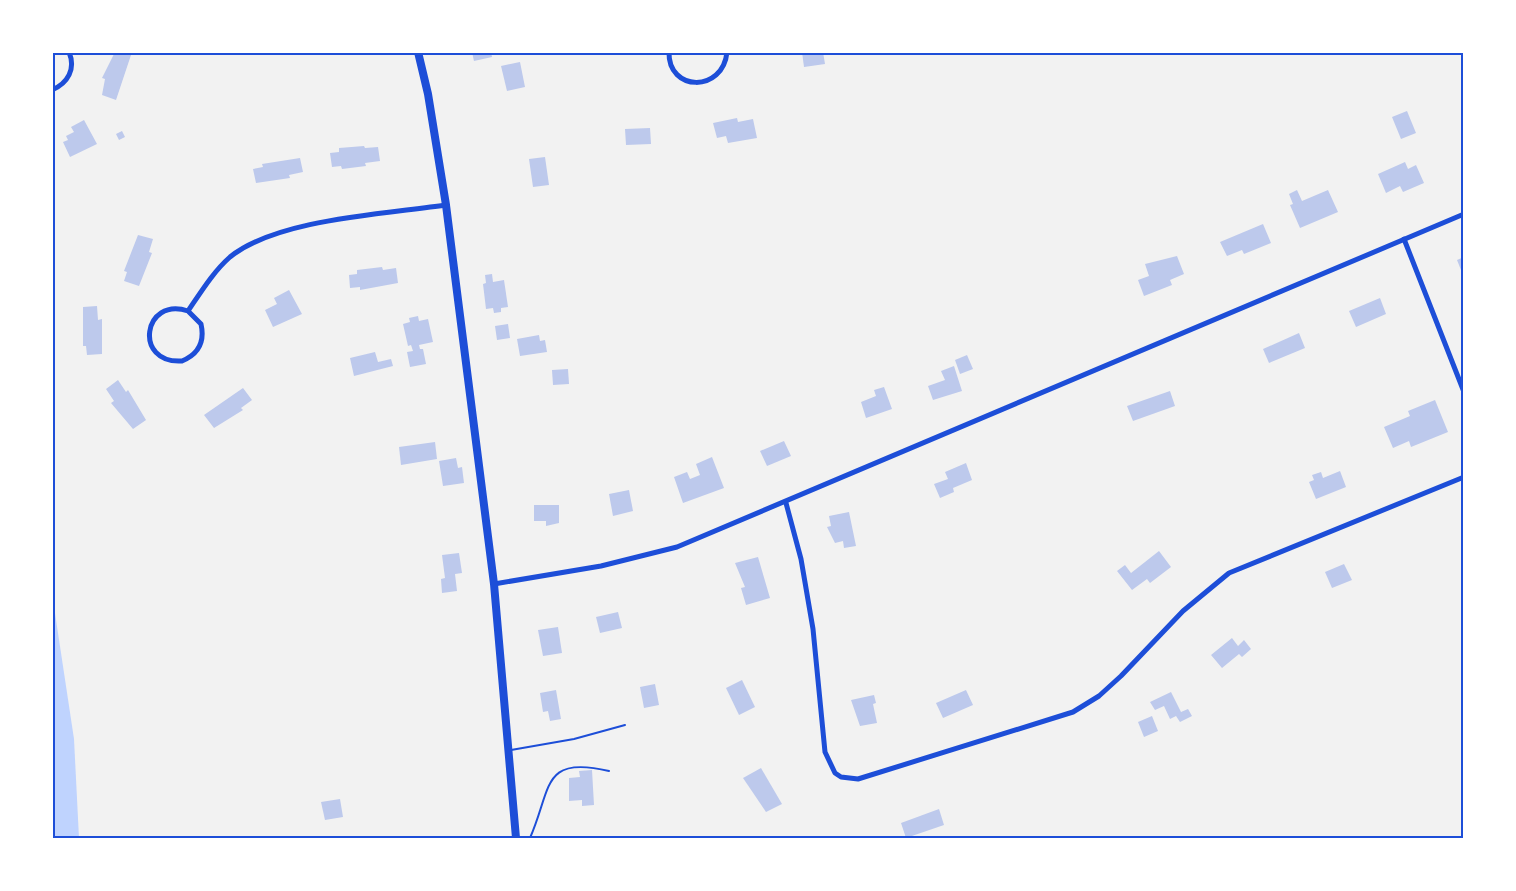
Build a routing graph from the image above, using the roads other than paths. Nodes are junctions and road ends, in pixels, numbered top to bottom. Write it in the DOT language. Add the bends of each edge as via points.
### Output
graph roads {
  1 [pos="69,52"];
  2 [pos="418,52"];
  3 [pos="669,52"];
  4 [pos="727,52"];
  5 [pos="52,90"];
  6 [pos="446,205"];
  7 [pos="1464,214"];
  8 [pos="1404,239"];
  9 [pos="188,311"];
  10 [pos="1464,392"];
  11 [pos="1464,477"];
  12 [pos="786,503"];
  13 [pos="494,584"];
  14 [pos="625,725"];
  15 [pos="508,750"];
  16 [pos="609,771"];
  17 [pos="516,838"];
  18 [pos="530,838"];
  1 -- 5 [label="street" via="70,74"];
  2 -- 6 [label="main road"];
  3 -- 4 [label="street" via="677,75 695,83 721,72"];
  6 -- 9 [label="street" via="309,225 266,237 228,259"];
  6 -- 13 [label="main road"];
  7 -- 8 [label="street"];
  8 -- 10 [label="street"];
  8 -- 12 [label="street"];
  9 -- 9 [label="street" via="172,308 152,322 152,347 164,359 182,361 198,351 202,343 201,324"];
  11 -- 12 [label="street" via="1229,573 1205,591 1099,696 1073,712 869,778 849,779 832,768 825,752 813,629"];
  12 -- 13 [label="street" via="643,558"];
  13 -- 15 [label="main road"];
  14 -- 15 [label="lane" via="574,739"];
  15 -- 17 [label="main road"];
  16 -- 18 [label="lane" via="586,766 562,768 552,777"];
}
